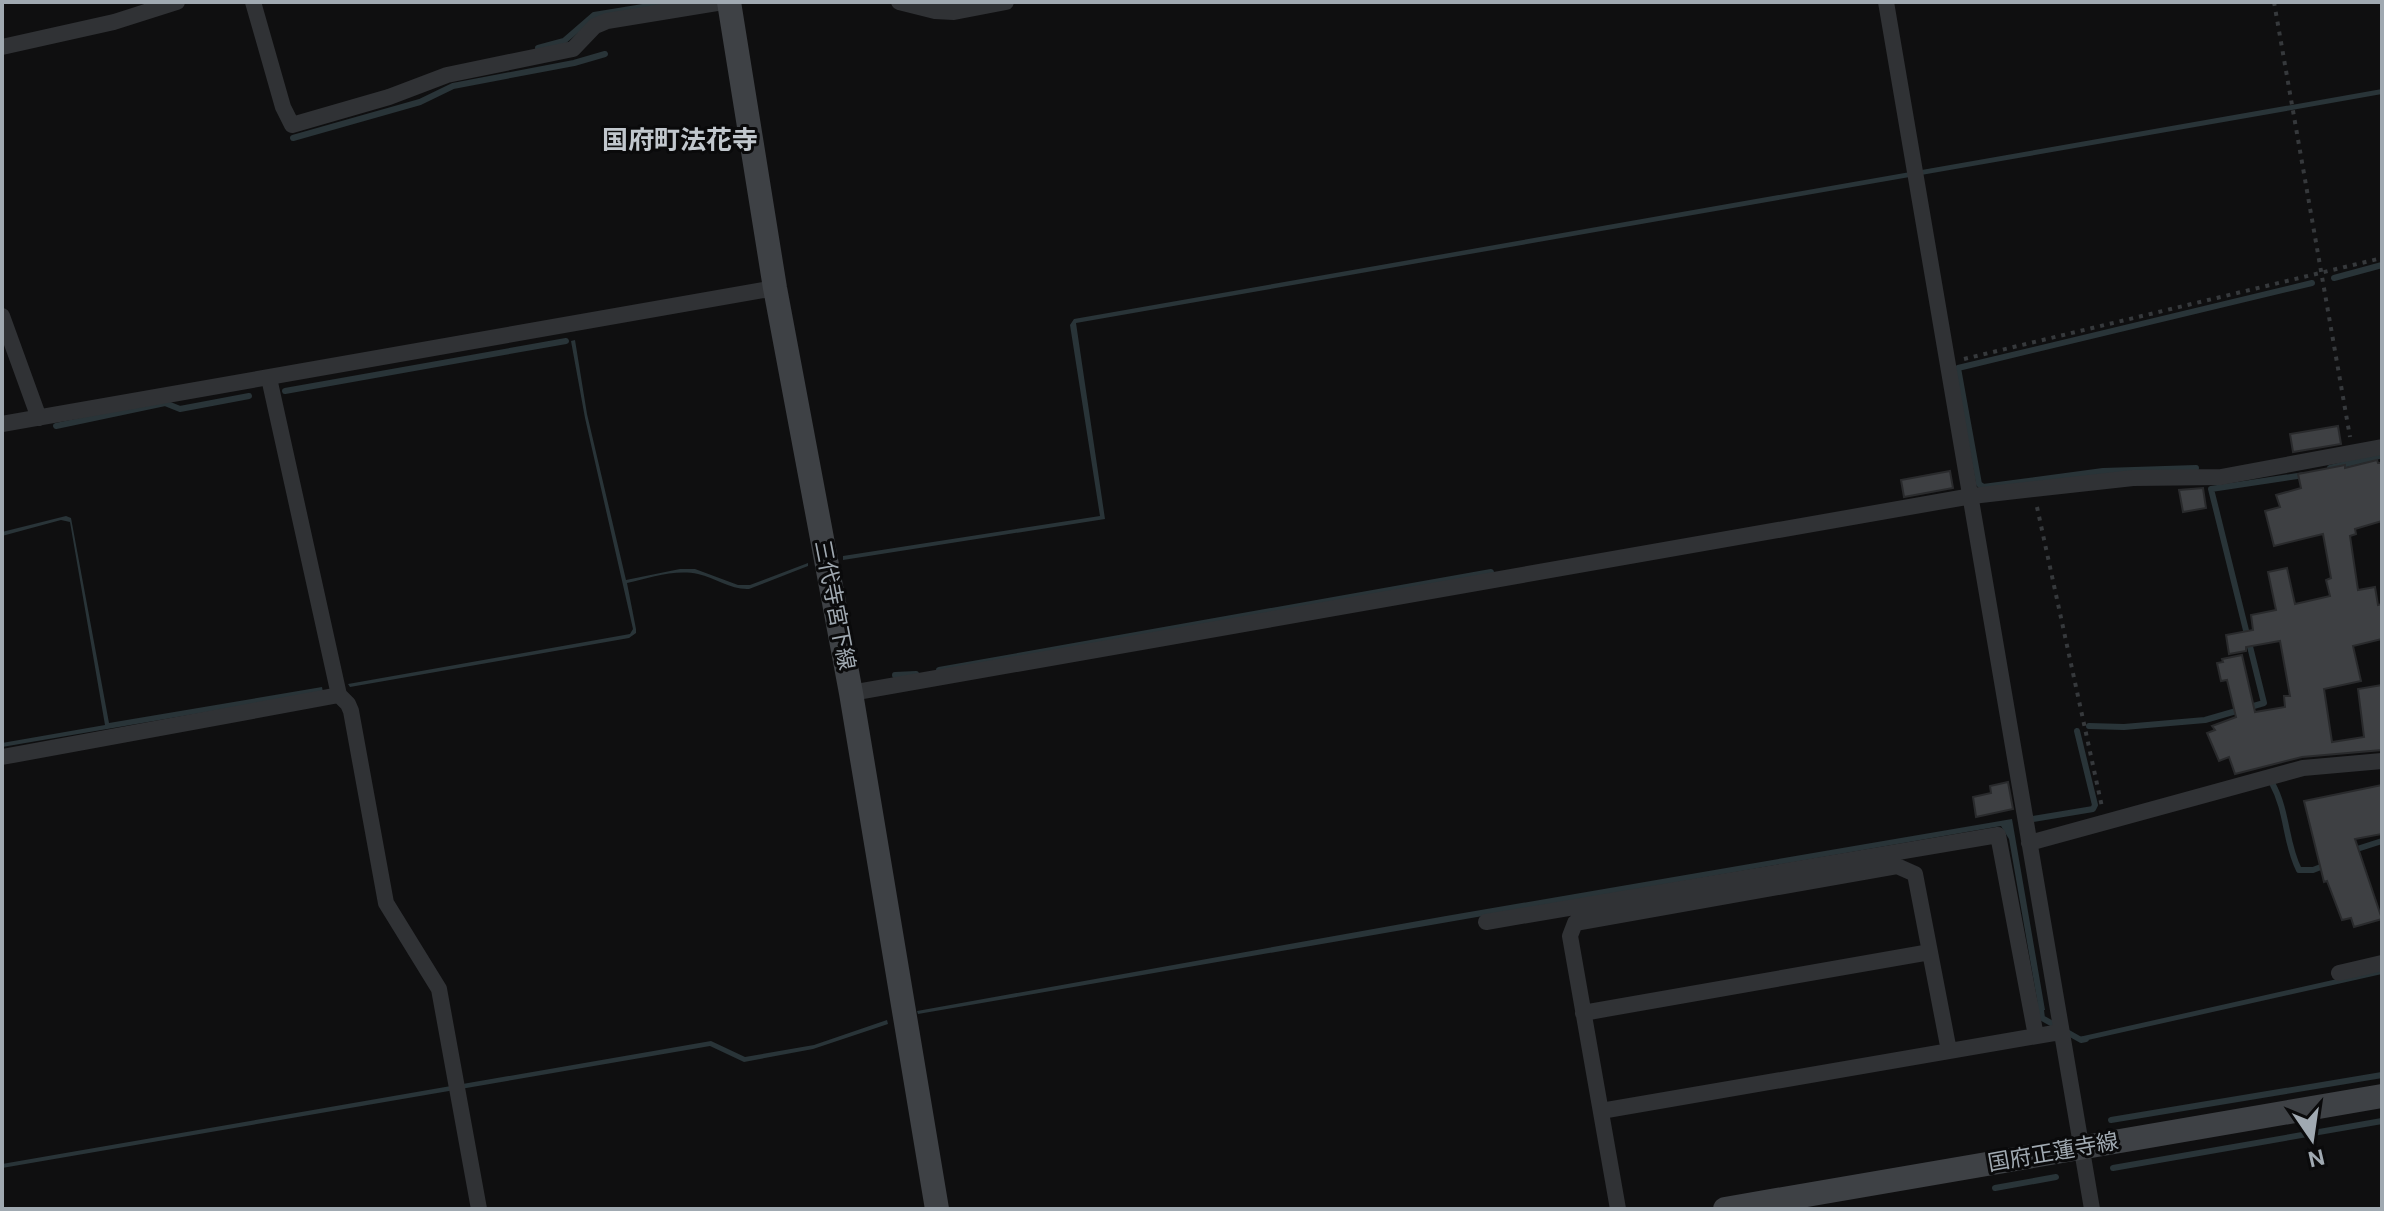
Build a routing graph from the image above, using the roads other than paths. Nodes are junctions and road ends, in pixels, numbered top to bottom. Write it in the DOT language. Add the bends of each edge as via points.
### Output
graph roads {
  1 [pos="177,2"];
  2 [pos="253,2"];
  3 [pos="726,2"];
  4 [pos="899,2"];
  5 [pos="1006,2"];
  6 [pos="1886,2"];
  7 [pos="2,47"];
  8 [pos="775,288"];
  9 [pos="2,316"];
  10 [pos="269,378"];
  11 [pos="39,418"];
  12 [pos="2,424"];
  13 [pos="2382,447"];
  14 [pos="1972,496"];
  15 [pos="851,693"];
  16 [pos="339,695"];
  17 [pos="2,757"];
  18 [pos="2382,761"];
  19 [pos="2029,843"];
  20 [pos="1486,922"];
  21 [pos="1930,952"];
  22 [pos="2382,963"];
  23 [pos="2339,973"];
  24 [pos="1583,1013"];
  25 [pos="2060,1032"];
  26 [pos="2036,1036"];
  27 [pos="1949,1051"];
  28 [pos="2382,1096"];
  29 [pos="1601,1111"];
  30 [pos="2080,1148"];
  31 [pos="479,1209"];
  32 [pos="937,1209"];
  33 [pos="1618,1209"];
  34 [pos="1725,1209"];
  35 [pos="2092,1209"];
  1 -- 7 [label="street"];
  2 -- 3 [label="street" via="292,125 447,75 573,49 607,21"];
  3 -- 8 [label="main road, 三代寺宮下線"];
  4 -- 5 [label="street" via="954,12"];
  6 -- 14 [label="street"];
  8 -- 10 [label="street"];
  8 -- 15 [label="main road, 三代寺宮下線"];
  9 -- 11 [label="street"];
  10 -- 11 [label="street"];
  10 -- 16 [label="street"];
  11 -- 12 [label="street"];
  13 -- 14 [label="street" via="2221,477 2133,478"];
  14 -- 15 [label="street"];
  14 -- 19 [label="street"];
  15 -- 32 [label="main road, 三代寺宮下線"];
  16 -- 17 [label="street"];
  16 -- 31 [label="street" via="351,711 386,903 439,989"];
  18 -- 19 [label="street" via="2303,768"];
  19 -- 25 [label="street"];
  20 -- 26 [label="street" via="1998,835"];
  21 -- 24 [label="street"];
  21 -- 24 [label="street" via="1915,874 1897,866 1851,874 1575,923 1570,936"];
  21 -- 27 [label="street"];
  22 -- 23 [label="street"];
  24 -- 29 [label="street"];
  25 -- 26 [label="street"];
  25 -- 30 [label="street"];
  26 -- 27 [label="street"];
  27 -- 29 [label="street"];
  28 -- 30 [label="main road, 国府正蓮寺線"];
  29 -- 33 [label="street"];
  30 -- 34 [label="main road, 国府正蓮寺線"];
  30 -- 35 [label="street"];
}
